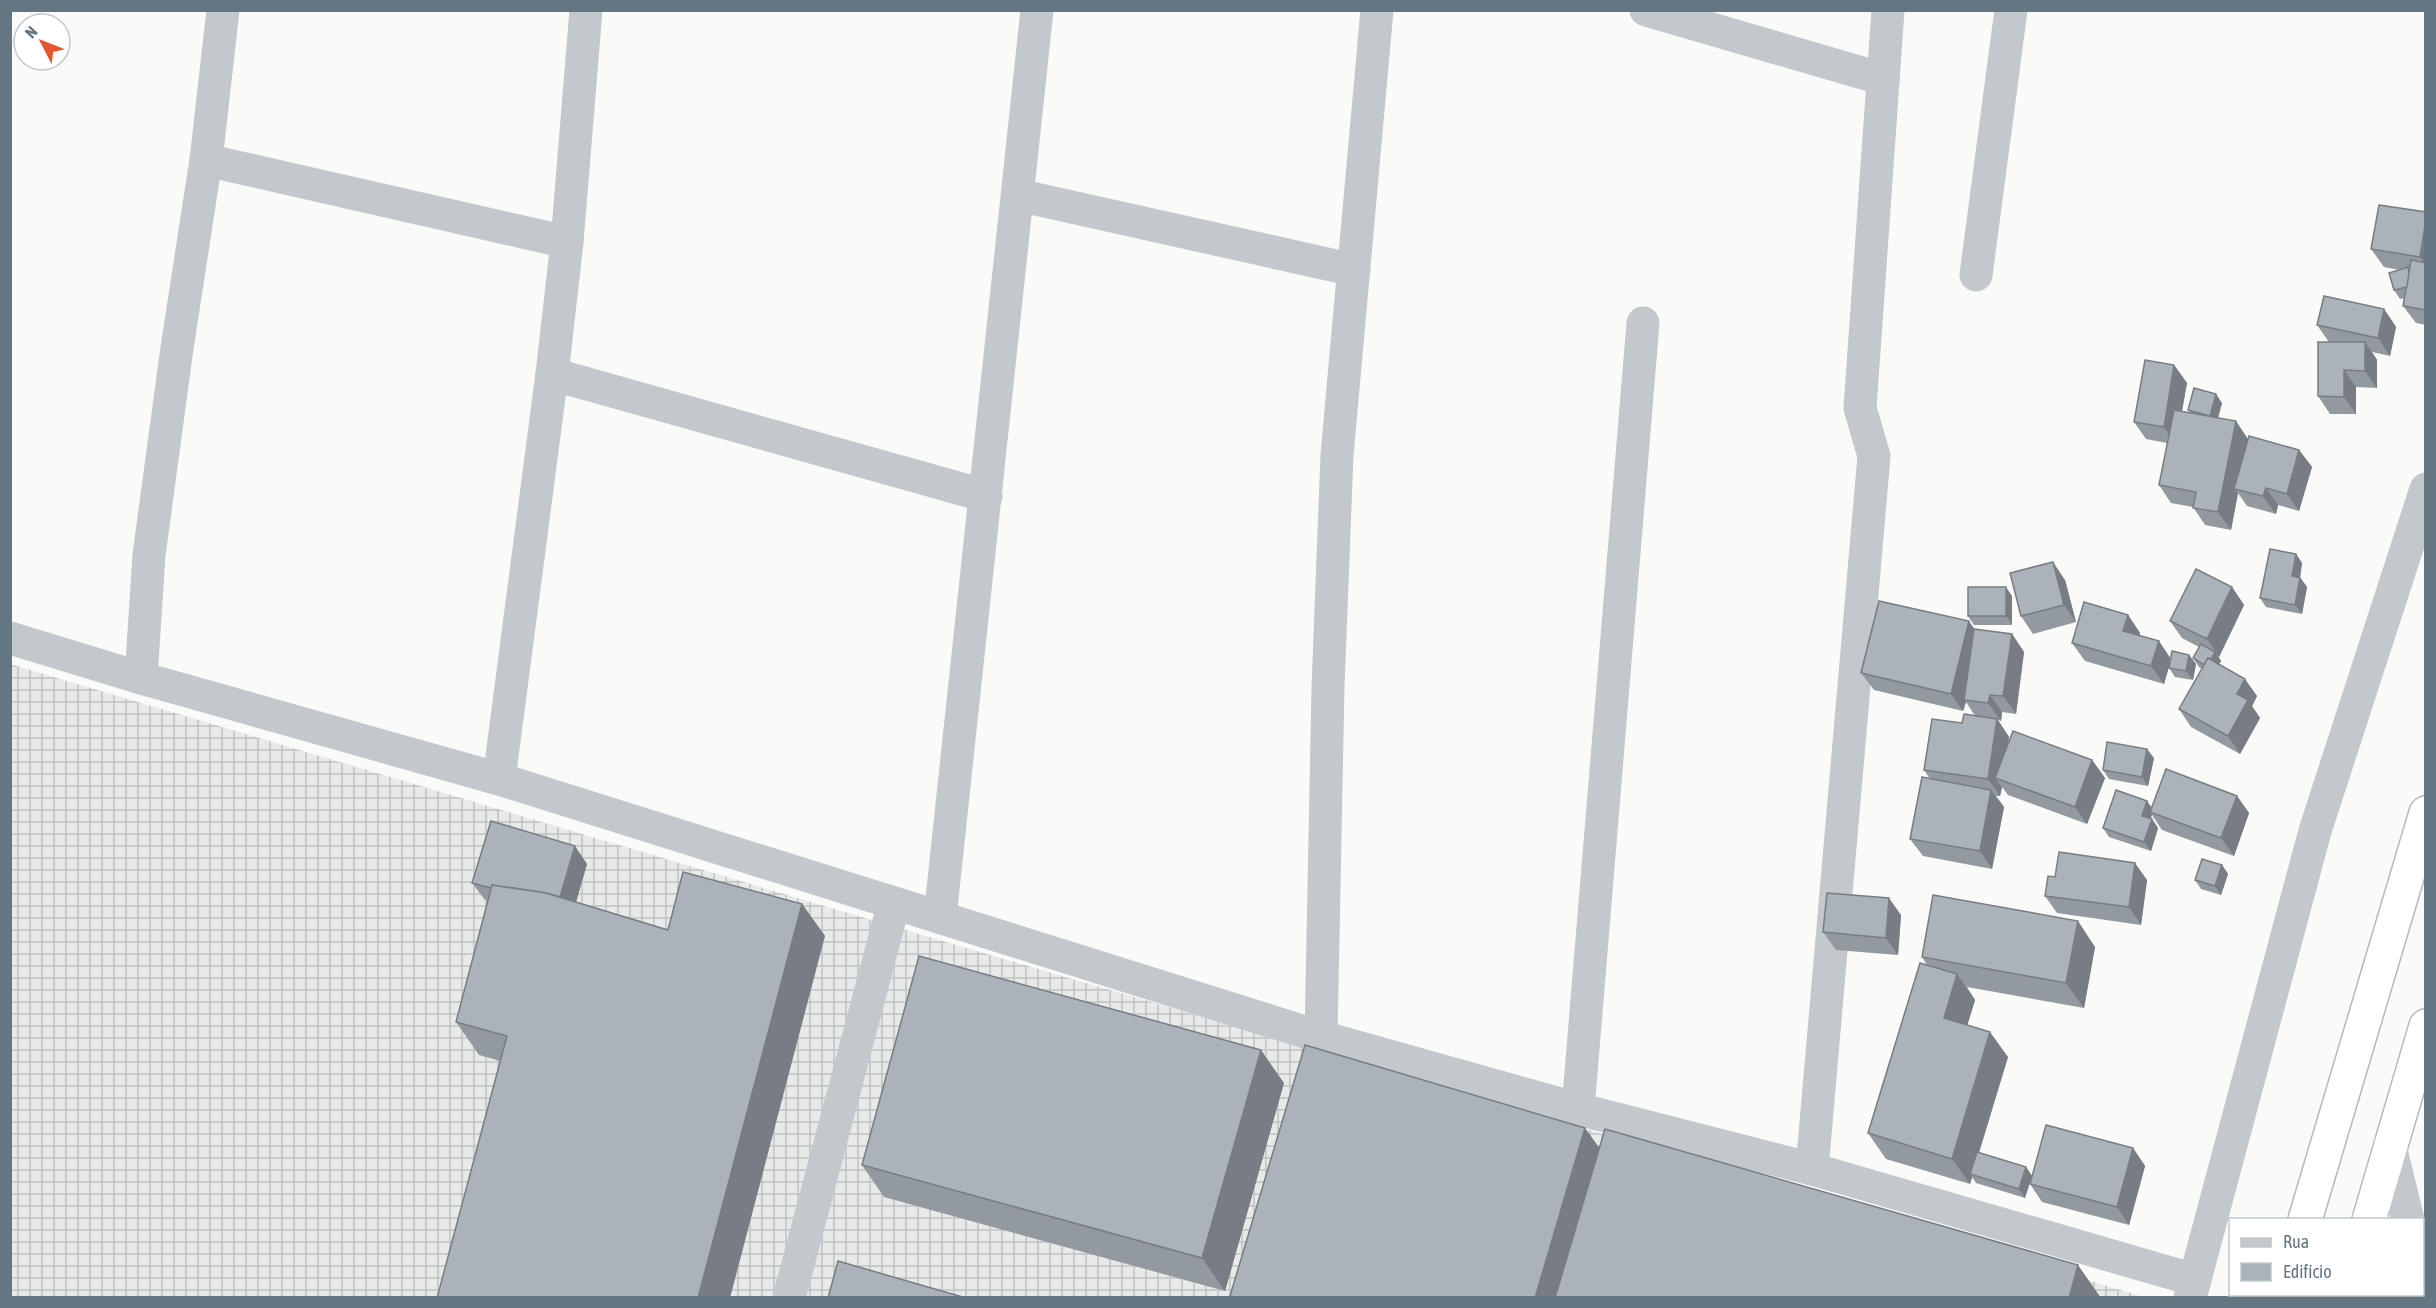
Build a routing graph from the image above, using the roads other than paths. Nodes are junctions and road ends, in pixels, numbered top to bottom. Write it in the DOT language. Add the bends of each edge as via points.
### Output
graph roads {
  1 [pos="223,10"];
  2 [pos="586,10"];
  3 [pos="1037,10"];
  4 [pos="1377,10"];
  5 [pos="1647,10"];
  6 [pos="1888,10"];
  7 [pos="2011,10"];
  8 [pos="1883,79"];
  9 [pos="206,160"];
  10 [pos="1018,195"];
  11 [pos="567,242"];
  12 [pos="1354,270"];
  13 [pos="1976,275"];
  14 [pos="1643,323"];
  15 [pos="552,374"];
  16 [pos="2426,489"];
  17 [pos="986,496"];
  18 [pos="10,638"];
  19 [pos="141,678"];
  20 [pos="499,779"];
  21 [pos="2426,813"];
  22 [pos="894,903"];
  23 [pos="940,917"];
  24 [pos="2426,1026"];
  25 [pos="1321,1037"];
  26 [pos="1578,1109"];
  27 [pos="2390,1146"];
  28 [pos="1812,1169"];
  29 [pos="2306,1218"];
  30 [pos="2370,1218"];
  31 [pos="2408,1218"];
  32 [pos="2192,1289"];
  33 [pos="789,1298"];
  1 -- 9 [label="street"];
  2 -- 11 [label="street"];
  3 -- 10 [label="street"];
  4 -- 12 [label="street"];
  5 -- 8 [label="street"];
  6 -- 8 [label="street"];
  7 -- 13 [label="street"];
  8 -- 28 [label="street" via="1860,408 1874,456"];
  9 -- 11 [label="street"];
  9 -- 19 [label="street" via="149,555"];
  10 -- 12 [label="street"];
  10 -- 17 [label="street"];
  11 -- 15 [label="street"];
  12 -- 25 [label="street" via="1337,455"];
  14 -- 26 [label="street"];
  15 -- 17 [label="street"];
  15 -- 20 [label="street"];
  16 -- 32 [label="street" via="2315,831"];
  17 -- 23 [label="street"];
  18 -- 19 [label="street"];
  19 -- 20 [label="street"];
  20 -- 22 [label="street"];
  21 -- 29 [label="highway"];
  22 -- 23 [label="street"];
  22 -- 33 [label="street"];
  23 -- 25 [label="street"];
  24 -- 27 [label="highway"];
  25 -- 26 [label="street"];
  26 -- 28 [label="street"];
  27 -- 30 [label="highway"];
  27 -- 31 [label="street"];
  28 -- 32 [label="street"];
}
